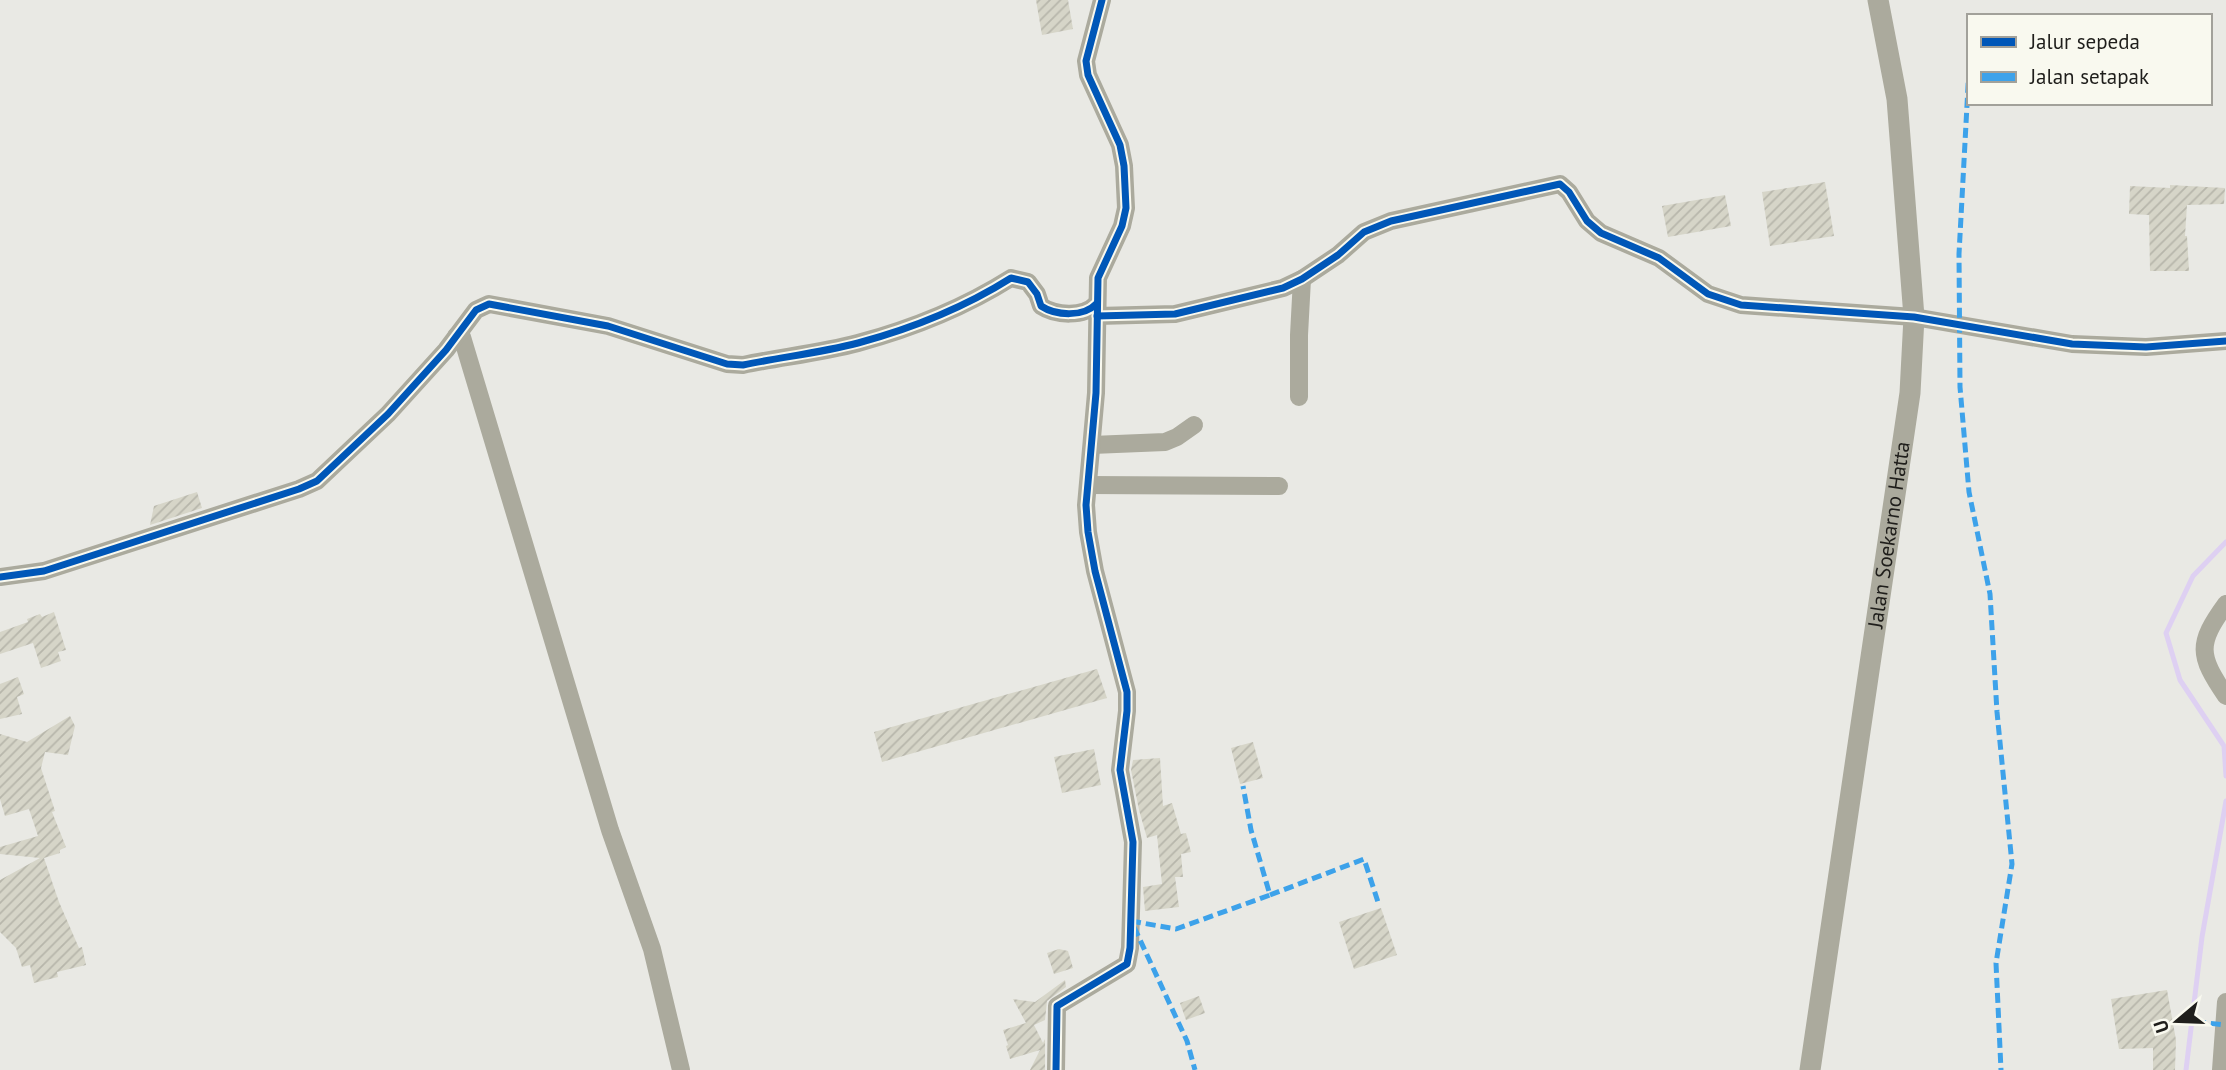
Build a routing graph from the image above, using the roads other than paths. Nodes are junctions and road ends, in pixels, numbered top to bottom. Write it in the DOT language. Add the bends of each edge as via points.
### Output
graph roads {
  1 [pos="1102,0"];
  2 [pos="1878,0"];
  3 [pos="1302,279"];
  4 [pos="1097,310"];
  5 [pos="1914,317"];
  6 [pos="456,336"];
  7 [pos="2226,341"];
  8 [pos="1300,397"];
  9 [pos="1194,425"];
  10 [pos="1093,444"];
  11 [pos="1088,485"];
  12 [pos="1279,486"];
  13 [pos="0,577"];
  14 [pos="2226,604"];
  15 [pos="2226,696"];
  16 [pos="2226,1002"];
  17 [pos="681,1070"];
  18 [pos="1056,1070"];
  19 [pos="1810,1070"];
  20 [pos="2221,1070"];
  1 -- 4 [label="street" via="1086,61 1090,84 1120,145 1126,208 1098,278"];
  2 -- 5 [label="street, Jalan Soekarno Hatta" via="1897,99"];
  3 -- 4 [label="street" via="1283,288 1175,314"];
  3 -- 5 [label="street" via="1364,232 1391,221 1560,184 1601,233 1659,258 1708,293 1741,305"];
  3 -- 8 [label="street"];
  4 -- 6 [label="street" via="1049,310 1041,306 1028,282 1011,278 918,323 870,339 743,365 608,327 489,304 475,310"];
  4 -- 10 [label="street"];
  5 -- 7 [label="street" via="2072,344 2146,347"];
  5 -- 19 [label="street, Jalan Soekarno Hatta" via="1910,393"];
  6 -- 13 [label="street" via="388,414 317,481 44,571"];
  6 -- 17 [label="street" via="462,337 610,830 652,949"];
  9 -- 10 [label="street" via="1165,442"];
  10 -- 11 [label="street"];
  11 -- 12 [label="street"];
  11 -- 18 [label="street" via="1088,532 1095,571 1127,692 1120,771 1133,842 1130,948 1127,964 1057,1006"];
  14 -- 15 [label="street" via="2205,636 2205,652 2211,673"];
  16 -- 20 [label="street"];
}
